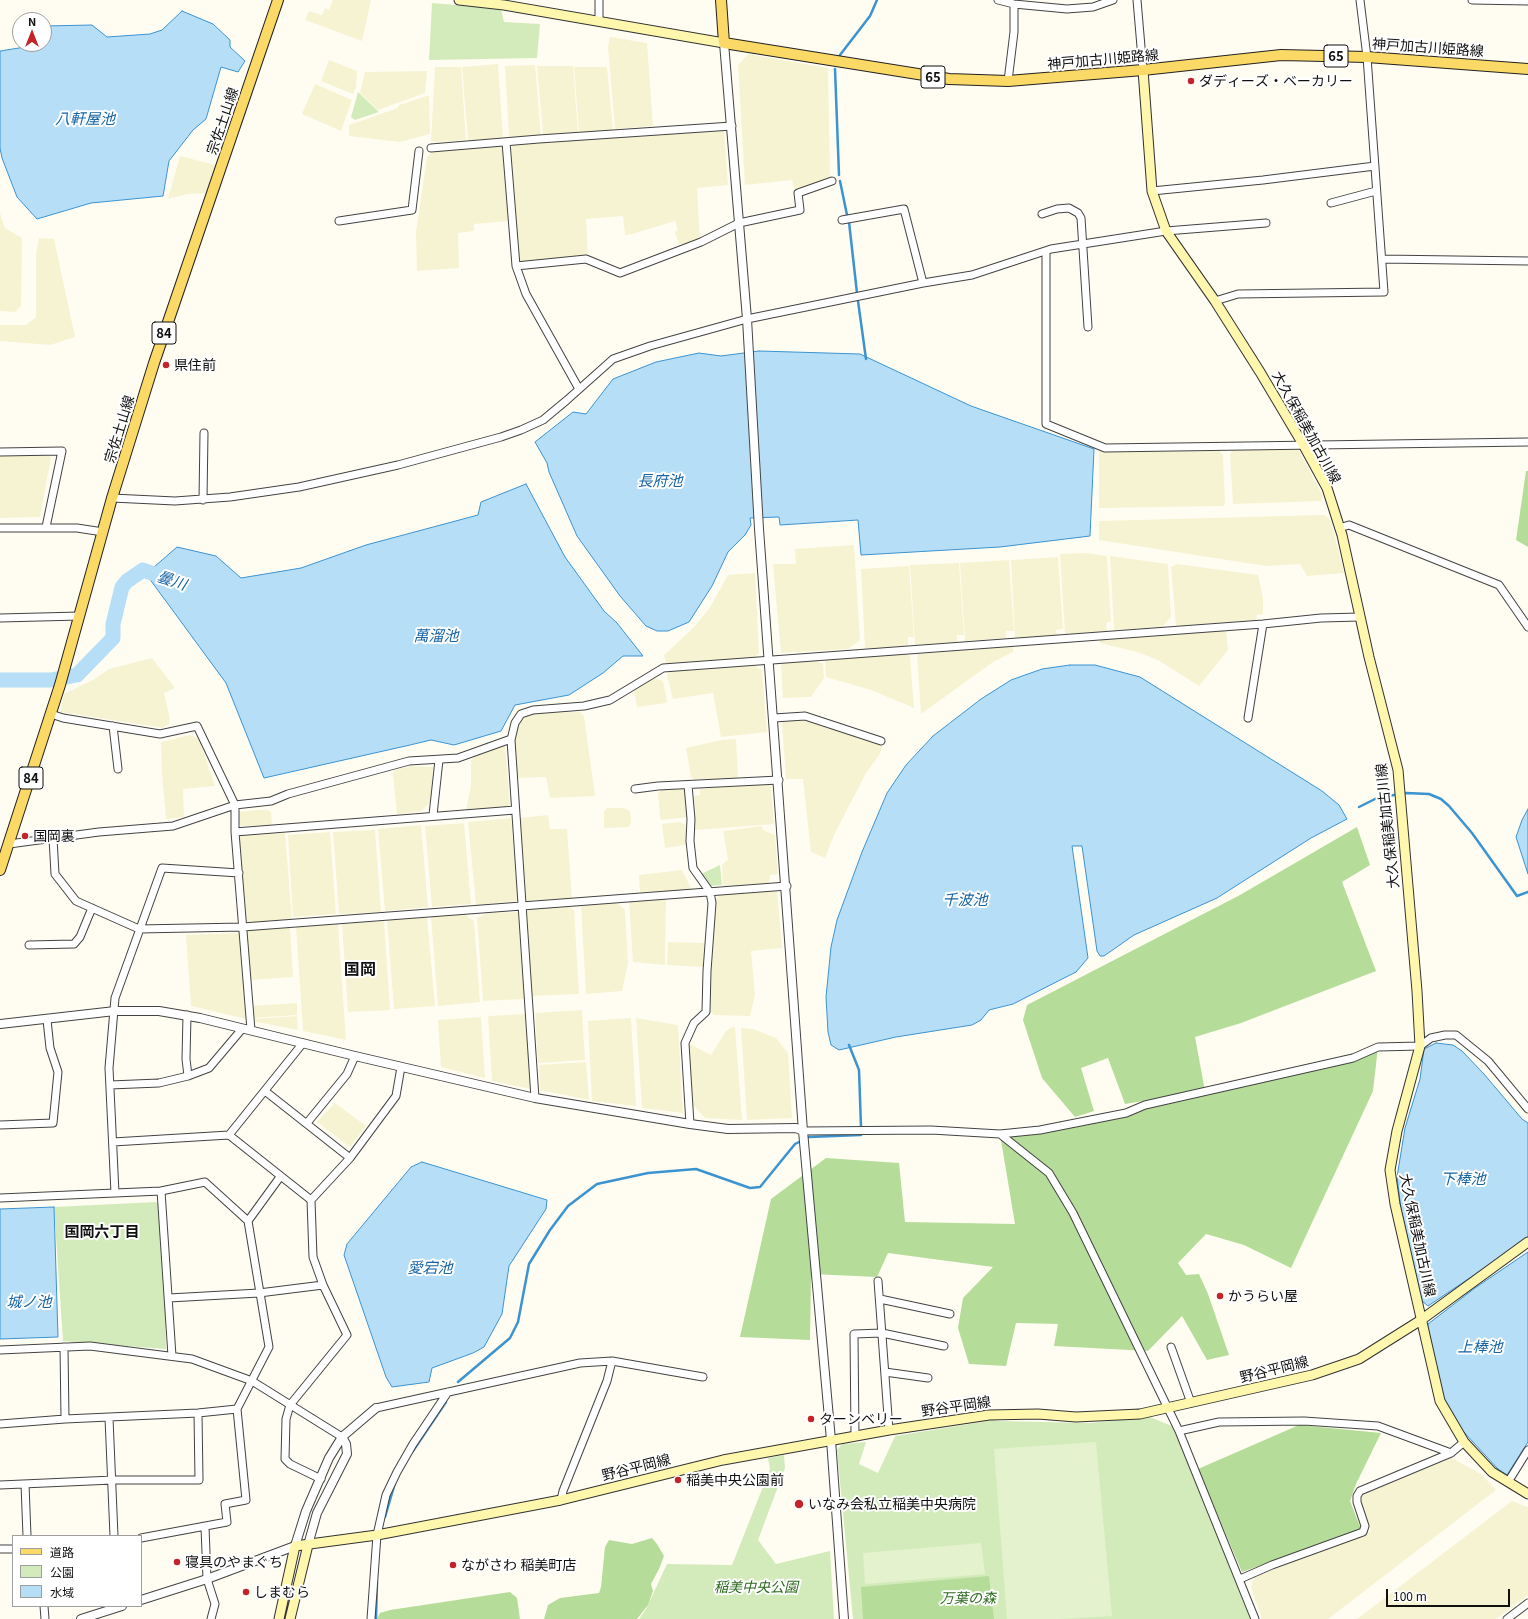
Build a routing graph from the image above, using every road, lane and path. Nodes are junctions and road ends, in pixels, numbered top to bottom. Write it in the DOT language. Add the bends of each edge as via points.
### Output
graph roads {
  1 [pos="278,0"];
  2 [pos="459,0"];
  3 [pos="599,0"];
  4 [pos="722,0"];
  5 [pos="998,0"];
  6 [pos="1113,0"];
  7 [pos="1137,0"];
  8 [pos="1360,0"];
  9 [pos="1472,0"];
  10 [pos="1528,1"];
  11 [pos="1014,4"];
  12 [pos="599,21"];
  13 [pos="724,43"];
  14 [pos="1367,57"];
  15 [pos="1528,68"];
  16 [pos="1143,70"];
  17 [pos="1008,81"];
  18 [pos="732,126"];
  19 [pos="506,142"];
  20 [pos="431,148"];
  21 [pos="419,150"];
  22 [pos="1375,166"];
  23 [pos="832,181"];
  24 [pos="1152,191"];
  25 [pos="1376,191"];
  26 [pos="1331,203"];
  27 [pos="1042,214"];
  28 [pos="842,220"];
  29 [pos="339,221"];
  30 [pos="739,223"];
  31 [pos="1266,223"];
  32 [pos="1166,231"];
  33 [pos="1083,243"];
  34 [pos="1046,251"];
  35 [pos="1382,259"];
  36 [pos="1528,262"];
  37 [pos="516,266"];
  38 [pos="923,283"];
  39 [pos="1215,301"];
  40 [pos="746,319"];
  41 [pos="1088,327"];
  42 [pos="579,388"];
  43 [pos="204,433"];
  44 [pos="1528,442"];
  45 [pos="1304,446"];
  46 [pos="0,452"];
  47 [pos="112,498"];
  48 [pos="203,500"];
  49 [pos="46,527"];
  50 [pos="0,528"];
  51 [pos="1340,528"];
  52 [pos="103,532"];
  53 [pos="80,616"];
  54 [pos="0,618"];
  55 [pos="1360,618"];
  56 [pos="1262,624"];
  57 [pos="1528,627"];
  58 [pos="770,659"];
  59 [pos="51,714"];
  60 [pos="774,718"];
  61 [pos="1248,718"];
  62 [pos="114,726"];
  63 [pos="511,739"];
  64 [pos="882,740"];
  65 [pos="439,760"];
  66 [pos="118,769"];
  67 [pos="778,780"];
  68 [pos="688,785"];
  69 [pos="634,789"];
  70 [pos="235,805"];
  71 [pos="515,810"];
  72 [pos="433,816"];
  73 [pos="236,832"];
  74 [pos="53,838"];
  75 [pos="9,844"];
  76 [pos="0,870"];
  77 [pos="238,873"];
  78 [pos="787,886"];
  79 [pos="710,892"];
  80 [pos="523,906"];
  81 [pos="92,908"];
  82 [pos="242,927"];
  83 [pos="140,929"];
  84 [pos="29,945"];
  85 [pos="115,1011"];
  86 [pos="187,1015"];
  87 [pos="47,1020"];
  88 [pos="0,1024"];
  89 [pos="242,1029"];
  90 [pos="251,1030"];
  91 [pos="303,1044"];
  92 [pos="1420,1046"];
  93 [pos="355,1056"];
  94 [pos="401,1067"];
  95 [pos="188,1076"];
  96 [pos="110,1085"];
  97 [pos="265,1092"];
  98 [pos="535,1098"];
  99 [pos="1528,1109"];
  100 [pos="307,1123"];
  101 [pos="690,1124"];
  102 [pos="0,1125"];
  103 [pos="804,1131"];
  104 [pos="1000,1134"];
  105 [pos="229,1135"];
  106 [pos="113,1142"];
  107 [pos="350,1158"];
  108 [pos="280,1177"];
  109 [pos="161,1191"];
  110 [pos="115,1193"];
  111 [pos="0,1198"];
  112 [pos="311,1200"];
  113 [pos="248,1221"];
  114 [pos="1528,1242"];
  115 [pos="878,1280"];
  116 [pos="323,1285"];
  117 [pos="259,1293"];
  118 [pos="169,1298"];
  119 [pos="880,1299"];
  120 [pos="950,1314"];
  121 [pos="1421,1320"];
  122 [pos="882,1334"];
  123 [pos="944,1346"];
  124 [pos="64,1347"];
  125 [pos="1171,1347"];
  126 [pos="0,1350"];
  127 [pos="172,1356"];
  128 [pos="612,1361"];
  129 [pos="885,1372"];
  130 [pos="703,1376"];
  131 [pos="928,1378"];
  132 [pos="252,1381"];
  133 [pos="448,1392"];
  134 [pos="1191,1404"];
  135 [pos="290,1405"];
  136 [pos="376,1408"];
  137 [pos="237,1409"];
  138 [pos="1167,1409"];
  139 [pos="198,1414"];
  140 [pos="109,1418"];
  141 [pos="65,1419"];
  142 [pos="0,1424"];
  143 [pos="889,1430"];
  144 [pos="1179,1431"];
  145 [pos="855,1436"];
  146 [pos="342,1437"];
  147 [pos="831,1440"];
  148 [pos="1464,1442"];
  149 [pos="1528,1450"];
  150 [pos="1451,1453"];
  151 [pos="321,1479"];
  152 [pos="113,1480"];
  153 [pos="1508,1482"];
  154 [pos="25,1484"];
  155 [pos="0,1485"];
  156 [pos="1528,1494"];
  157 [pos="561,1500"];
  158 [pos="205,1527"];
  159 [pos="27,1535"];
  160 [pos="114,1535"];
  161 [pos="377,1535"];
  162 [pos="142,1538"];
  163 [pos="308,1545"];
  164 [pos="295,1546"];
  165 [pos="0,1549"];
  166 [pos="12,1549"];
  167 [pos="207,1579"];
  168 [pos="1240,1579"];
  169 [pos="142,1600"];
  170 [pos="1528,1603"];
  171 [pos="44,1607"];
  172 [pos="118,1607"];
  173 [pos="44,1619"];
  174 [pos="80,1619"];
  175 [pos="212,1619"];
  176 [pos="278,1619"];
  177 [pos="290,1619"];
  178 [pos="371,1619"];
  179 [pos="844,1619"];
  180 [pos="1255,1619"];
  181 [pos="1507,1619"];
  1 -- 47 [label="main road, 宗佐土山線 / 84" via="174,302"];
  2 -- 12 [label="main road"];
  3 -- 12 [label="street"];
  4 -- 13 [label="main road"];
  5 -- 11 [label="street"];
  6 -- 11 [label="street" via="1093,7 1067,9"];
  7 -- 16 [label="street"];
  8 -- 14 [label="street"];
  9 -- 10 [label="street"];
  11 -- 17 [label="street" via="1014,32"];
  12 -- 13 [label="main road"];
  13 -- 17 [label="main road, 神戸加古川姫路線 / 65" via="949,79"];
  13 -- 18 [label="street"];
  14 -- 15 [label="main road, 神戸加古川姫路線 / 65"];
  14 -- 16 [label="main road, 神戸加古川姫路線 / 65" via="1281,55"];
  14 -- 22 [label="street"];
  16 -- 17 [label="main road, 神戸加古川姫路線 / 65"];
  16 -- 24 [label="main road, 大久保稲美加古川線"];
  18 -- 19 [label="street"];
  18 -- 30 [label="street"];
  19 -- 20 [label="street"];
  19 -- 37 [label="street"];
  21 -- 29 [label="street" via="412,210"];
  22 -- 24 [label="street"];
  22 -- 25 [label="street"];
  23 -- 30 [label="street" via="798,193 800,210"];
  24 -- 32 [label="main road, 大久保稲美加古川線"];
  25 -- 26 [label="street"];
  25 -- 35 [label="street"];
  27 -- 33 [label="street" via="1057,208 1074,210 1080,218"];
  28 -- 38 [label="street" via="904,209"];
  30 -- 37 [label="street" via="702,242 620,273 586,259"];
  30 -- 40 [label="street"];
  31 -- 32 [label="street"];
  32 -- 33 [label="street"];
  32 -- 39 [label="main road, 大久保稲美加古川線"];
  33 -- 34 [label="street"];
  33 -- 41 [label="street"];
  34 -- 38 [label="street" via="972,275"];
  34 -- 45 [label="street" via="1046,424 1105,448"];
  35 -- 36 [label="street"];
  35 -- 39 [label="street" via="1384,292 1238,294"];
  37 -- 42 [label="street" via="526,294"];
  38 -- 40 [label="street"];
  39 -- 45 [label="main road, 大久保稲美加古川線"];
  40 -- 42 [label="street" via="613,359"];
  40 -- 58 [label="street"];
  42 -- 48 [label="street" via="543,420 501,438 299,487"];
  43 -- 48 [label="street"];
  44 -- 45 [label="street"];
  45 -- 51 [label="main road, 大久保稲美加古川線" via="1327,488"];
  46 -- 49 [label="street" via="62,451"];
  47 -- 48 [label="street"];
  47 -- 52 [label="main road, 宗佐土山線 / 84"];
  49 -- 50 [label="street"];
  49 -- 52 [label="street"];
  51 -- 55 [label="main road, 大久保稲美加古川線"];
  51 -- 57 [label="street" via="1349,525 1499,585"];
  52 -- 53 [label="main road, 宗佐土山線 / 84"];
  53 -- 54 [label="street"];
  53 -- 59 [label="main road, 宗佐土山線 / 84"];
  55 -- 56 [label="street" via="1321,618"];
  55 -- 92 [label="main road, 大久保稲美加古川線" via="1398,770"];
  56 -- 58 [label="street"];
  56 -- 61 [label="street"];
  58 -- 60 [label="street"];
  58 -- 63 [label="street" via="663,668 610,700 584,706 533,710 521,714"];
  59 -- 62 [label="street"];
  59 -- 75 [label="main road, 宗佐土山線 / 84"];
  60 -- 64 [label="street" via="805,716"];
  60 -- 67 [label="street"];
  62 -- 66 [label="street"];
  62 -- 70 [label="street" via="160,734 197,726"];
  63 -- 65 [label="street" via="458,758"];
  63 -- 71 [label="street"];
  65 -- 70 [label="street" via="409,761 271,801"];
  65 -- 72 [label="street"];
  67 -- 68 [label="street"];
  67 -- 78 [label="street"];
  68 -- 69 [label="street"];
  68 -- 79 [label="street" via="693,868"];
  70 -- 73 [label="street"];
  70 -- 74 [label="street" via="173,826"];
  71 -- 72 [label="street"];
  71 -- 80 [label="street"];
  72 -- 73 [label="street"];
  73 -- 77 [label="street"];
  74 -- 75 [label="street"];
  74 -- 81 [label="street" via="56,874 76,901"];
  75 -- 76 [label="main road, 宗佐土山線 / 84"];
  77 -- 82 [label="street"];
  77 -- 83 [label="street" via="162,868"];
  78 -- 79 [label="street"];
  78 -- 103 [label="street"];
  79 -- 80 [label="street"];
  79 -- 101 [label="street" via="712,903 706,1012 694,1023 685,1043"];
  80 -- 82 [label="street"];
  80 -- 98 [label="street"];
  81 -- 83 [label="street"];
  81 -- 84 [label="street" via="80,937 74,944"];
  82 -- 83 [label="street"];
  82 -- 90 [label="street"];
  83 -- 85 [label="street" via="115,998"];
  85 -- 86 [label="street" via="158,1011"];
  85 -- 87 [label="street"];
  85 -- 96 [label="street" via="109,1068"];
  86 -- 89 [label="street"];
  86 -- 95 [label="street"];
  87 -- 88 [label="street"];
  87 -- 102 [label="street" via="50,1048 58,1072 53,1123"];
  89 -- 90 [label="street"];
  89 -- 95 [label="street" via="209,1068"];
  90 -- 91 [label="street"];
  91 -- 93 [label="street"];
  91 -- 97 [label="street"];
  92 -- 99 [label="street" via="1431,1038 1456,1034 1488,1062"];
  92 -- 104 [label="street" via="1378,1047 1353,1058 1145,1105 1126,1113 1040,1130"];
  92 -- 121 [label="main road, 大久保稲美加古川線" via="1390,1170 1394,1204"];
  93 -- 94 [label="street"];
  93 -- 100 [label="street" via="347,1074"];
  94 -- 98 [label="street"];
  94 -- 107 [label="street" via="396,1096"];
  95 -- 96 [label="street" via="159,1083"];
  96 -- 106 [label="street"];
  97 -- 100 [label="street"];
  97 -- 105 [label="street"];
  98 -- 101 [label="street"];
  100 -- 107 [label="street"];
  101 -- 103 [label="street" via="728,1129 796,1128"];
  103 -- 104 [label="street" via="931,1130"];
  103 -- 147 [label="street"];
  104 -- 138 [label="street" via="1053,1178 1093,1254"];
  105 -- 106 [label="street"];
  105 -- 108 [label="street"];
  106 -- 110 [label="street"];
  107 -- 112 [label="street"];
  108 -- 112 [label="street"];
  108 -- 113 [label="street"];
  109 -- 110 [label="street"];
  109 -- 113 [label="street" via="205,1182"];
  109 -- 118 [label="street"];
  110 -- 111 [label="street"];
  112 -- 116 [label="street" via="313,1257"];
  113 -- 117 [label="street"];
  114 -- 121 [label="main road, 野谷平岡線"];
  115 -- 119 [label="street"];
  116 -- 117 [label="street"];
  116 -- 135 [label="street" via="347,1335"];
  117 -- 118 [label="street"];
  117 -- 132 [label="street" via="269,1347"];
  118 -- 127 [label="street"];
  119 -- 120 [label="street"];
  119 -- 122 [label="street"];
  121 -- 134 [label="main road, 野谷平岡線" via="1359,1359 1312,1375"];
  121 -- 148 [label="main road, 大久保稲美加古川線" via="1440,1401"];
  122 -- 123 [label="street"];
  122 -- 129 [label="street"];
  122 -- 145 [label="street" via="854,1334"];
  124 -- 126 [label="street"];
  124 -- 127 [label="street" via="90,1346"];
  124 -- 141 [label="street"];
  125 -- 134 [label="street"];
  127 -- 132 [label="street" via="209,1364"];
  128 -- 130 [label="street"];
  128 -- 133 [label="street" via="580,1363"];
  128 -- 157 [label="street" via="607,1382"];
  129 -- 131 [label="street"];
  129 -- 143 [label="street"];
  132 -- 135 [label="street"];
  132 -- 137 [label="street"];
  133 -- 136 [label="street"];
  133 -- 161 [label="street" via="396,1472 386,1495"];
  134 -- 138 [label="main road, 野谷平岡線"];
  135 -- 146 [label="street"];
  135 -- 151 [label="street" via="286,1419 285,1459"];
  136 -- 146 [label="street"];
  137 -- 139 [label="street"];
  137 -- 158 [label="street" via="246,1500 225,1504 227,1522"];
  138 -- 143 [label="main road, 野谷平岡線" via="1140,1414 1076,1417 1038,1414 990,1415"];
  138 -- 144 [label="street"];
  139 -- 140 [label="street"];
  139 -- 152 [label="street" via="199,1480"];
  140 -- 141 [label="street"];
  140 -- 152 [label="street"];
  141 -- 142 [label="street"];
  143 -- 145 [label="main road, 野谷平岡線"];
  144 -- 150 [label="street" via="1219,1422 1304,1421 1378,1426"];
  144 -- 168 [label="street"];
  145 -- 147 [label="main road, 野谷平岡線"];
  146 -- 151 [label="street" via="329,1458"];
  146 -- 163 [label="street" via="348,1454 317,1513"];
  147 -- 157 [label="main road, 野谷平岡線" via="723,1460"];
  147 -- 179 [label="street"];
  148 -- 150 [label="street"];
  148 -- 153 [label="main road, 大久保稲美加古川線" via="1492,1472"];
  149 -- 153 [label="street"];
  150 -- 168 [label="street" via="1360,1491 1357,1502 1365,1526 1362,1532"];
  151 -- 164 [label="street" via="306,1511"];
  152 -- 154 [label="street"];
  152 -- 160 [label="street"];
  153 -- 156 [label="main road, 大久保稲美加古川線"];
  154 -- 155 [label="street"];
  154 -- 159 [label="street"];
  157 -- 161 [label="main road, 野谷平岡線"];
  158 -- 162 [label="street"];
  158 -- 167 [label="street"];
  161 -- 163 [label="main road, 野谷平岡線"];
  161 -- 178 [label="street"];
  163 -- 164 [label="main road, 野谷平岡線"];
  163 -- 177 [label="main road"];
  164 -- 167 [label="street"];
  164 -- 176 [label="main road"];
  165 -- 166 [label="street"];
  167 -- 169 [label="street"];
  167 -- 175 [label="street" via="215,1604"];
  168 -- 180 [label="street"];
  170 -- 181 [label="street"];
  171 -- 173 [label="street"];
  172 -- 174 [label="street"];
}
